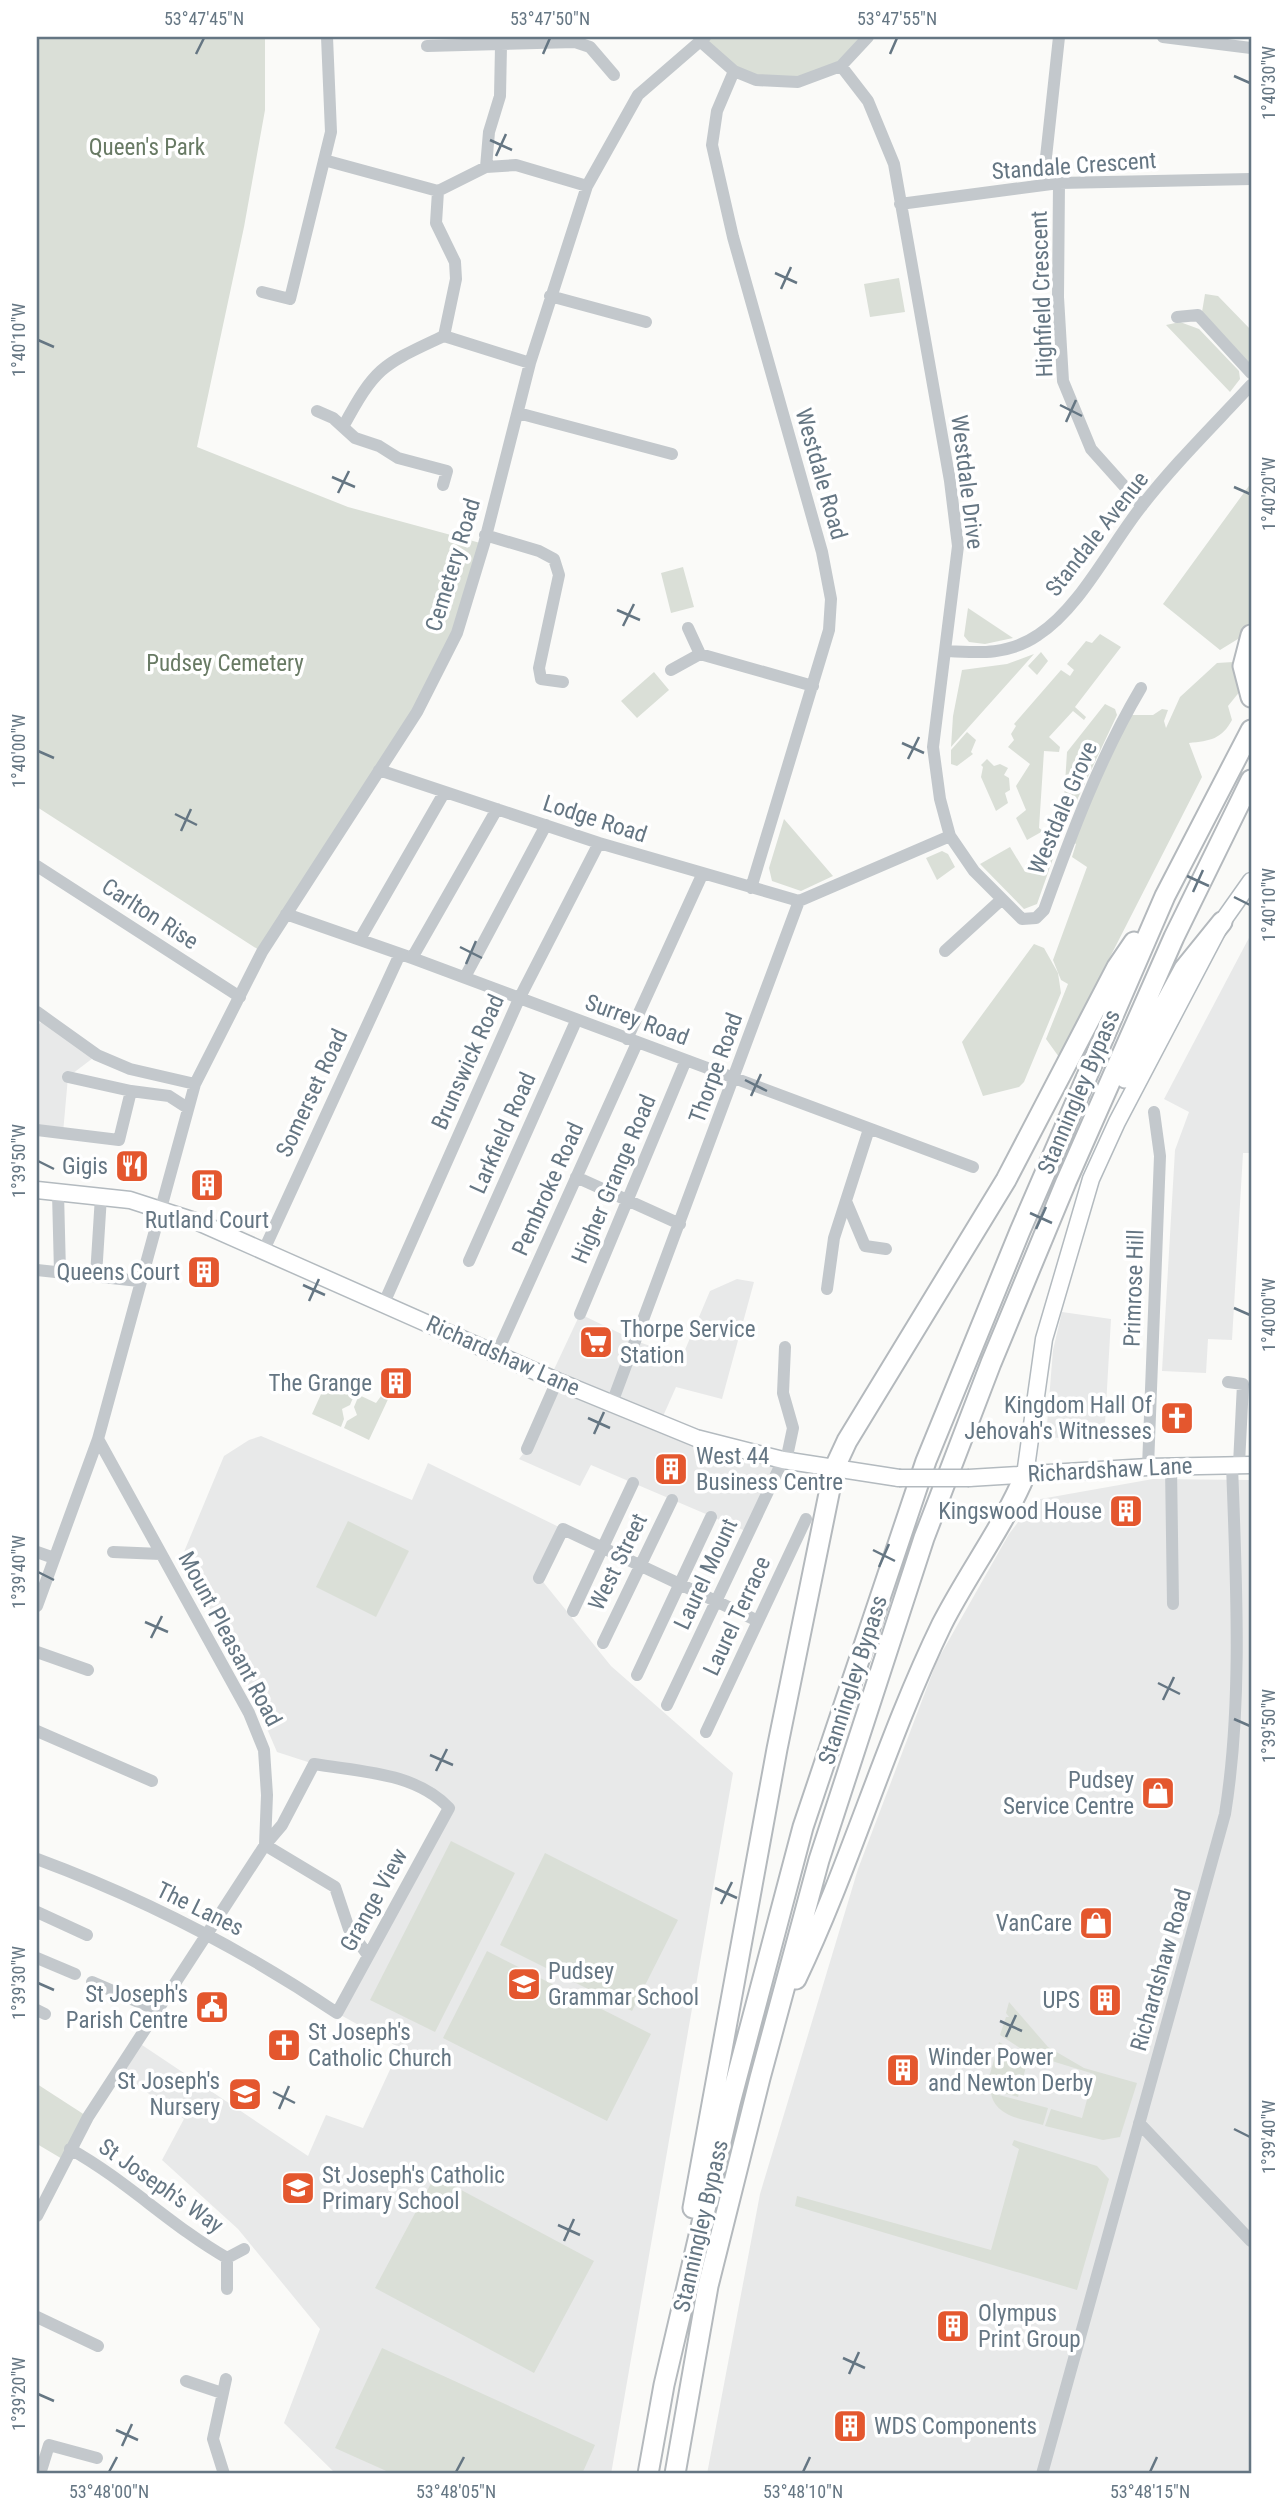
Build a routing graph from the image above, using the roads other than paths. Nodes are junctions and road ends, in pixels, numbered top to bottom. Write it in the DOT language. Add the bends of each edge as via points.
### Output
graph roads {
  1 [pos="327,37"];
  2 [pos="868,37"];
  3 [pos="1059,37"];
  4 [pos="1163,37"];
  5 [pos="702,39"];
  6 [pos="501,46"];
  7 [pos="427,47"];
  8 [pos="1251,48"];
  9 [pos="841,66"];
  10 [pos="734,71"];
  11 [pos="614,75"];
  12 [pos="324,160"];
  13 [pos="486,167"];
  14 [pos="1251,179"];
  15 [pos="1059,183"];
  16 [pos="1043,185"];
  17 [pos="587,186"];
  18 [pos="438,191"];
  19 [pos="900,204"];
  20 [pos="262,292"];
  21 [pos="550,296"];
  22 [pos="1199,301"];
  23 [pos="1198,315"];
  24 [pos="1177,317"];
  25 [pos="646,322"];
  26 [pos="444,336"];
  27 [pos="530,363"];
  28 [pos="1251,373"];
  29 [pos="1251,385"];
  30 [pos="317,411"];
  31 [pos="518,413"];
  32 [pos="343,427"];
  33 [pos="672,454"];
  34 [pos="443,485"];
  35 [pos="1142,506"];
  36 [pos="485,535"];
  37 [pos="688,628"];
  38 [pos="1251,635"];
  39 [pos="946,651"];
  40 [pos="699,654"];
  41 [pos="671,670"];
  42 [pos="563,682"];
  43 [pos="813,686"];
  44 [pos="1141,688"];
  45 [pos="1251,697"];
  46 [pos="1251,730"];
  47 [pos="379,770"];
  48 [pos="1251,780"];
  49 [pos="444,793"];
  50 [pos="497,808"];
  51 [pos="546,825"];
  52 [pos="950,836"];
  53 [pos="598,843"];
  54 [pos="37,866"];
  55 [pos="702,875"];
  56 [pos="1251,881"];
  57 [pos="751,888"];
  58 [pos="1164,896"];
  59 [pos="1001,900"];
  60 [pos="799,901"];
  61 [pos="286,914"];
  62 [pos="1035,918"];
  63 [pos="1222,922"];
  64 [pos="360,939"];
  65 [pos="945,951"];
  66 [pos="406,956"];
  67 [pos="465,977"];
  68 [pos="240,997"];
  69 [pos="519,999"];
  70 [pos="37,1012"];
  71 [pos="576,1021"];
  72 [pos="632,1041"];
  73 [pos="686,1060"];
  74 [pos="68,1077"];
  75 [pos="734,1078"];
  76 [pos="195,1084"];
  77 [pos="131,1091"];
  78 [pos="186,1107"];
  79 [pos="1154,1112"];
  80 [pos="869,1129"];
  81 [pos="37,1130"];
  82 [pos="973,1167"];
  83 [pos="576,1177"];
  84 [pos="1066,1182"];
  85 [pos="37,1190"];
  86 [pos="58,1193"];
  87 [pos="101,1196"];
  88 [pos="627,1199"];
  89 [pos="846,1200"];
  90 [pos="159,1208"];
  91 [pos="680,1224"];
  92 [pos="886,1249"];
  93 [pos="263,1252"];
  94 [pos="469,1261"];
  95 [pos="37,1270"];
  96 [pos="60,1272"];
  97 [pos="96,1276"];
  98 [pos="139,1281"];
  99 [pos="827,1289"];
  100 [pos="384,1303"];
  101 [pos="580,1314"];
  102 [pos="785,1347"];
  103 [pos="497,1353"];
  104 [pos="557,1381"];
  105 [pos="1228,1382"];
  106 [pos="612,1403"];
  107 [pos="98,1438"];
  108 [pos="527,1449"];
  109 [pos="784,1460"];
  110 [pos="1241,1465"];
  111 [pos="1171,1466"];
  112 [pos="1148,1467"];
  113 [pos="834,1469"];
  114 [pos="1025,1475"];
  115 [pos="633,1483"];
  116 [pos="672,1500"];
  117 [pos="711,1517"];
  118 [pos="806,1519"];
  119 [pos="604,1548"];
  120 [pos="37,1552"];
  121 [pos="113,1552"];
  122 [pos="161,1553"];
  123 [pos="54,1558"];
  124 [pos="640,1564"];
  125 [pos="539,1578"];
  126 [pos="679,1583"];
  127 [pos="716,1601"];
  128 [pos="1173,1604"];
  129 [pos="37,1606"];
  130 [pos="573,1611"];
  131 [pos="758,1621"];
  132 [pos="603,1643"];
  133 [pos="37,1652"];
  134 [pos="89,1670"];
  135 [pos="637,1675"];
  136 [pos="667,1705"];
  137 [pos="37,1731"];
  138 [pos="706,1732"];
  139 [pos="152,1781"];
  140 [pos="265,1845"];
  141 [pos="37,1860"];
  142 [pos="37,1912"];
  143 [pos="208,1933"];
  144 [pos="87,1935"];
  145 [pos="367,1954"];
  146 [pos="37,1958"];
  147 [pos="75,1974"];
  148 [pos="92,1982"];
  149 [pos="157,2010"];
  150 [pos="337,2013"];
  151 [pos="774,2025"];
  152 [pos="1139,2123"];
  153 [pos="70,2149"];
  154 [pos="37,2216"];
  155 [pos="1251,2241"];
  156 [pos="244,2249"];
  157 [pos="227,2258"];
  158 [pos="228,2289"];
  159 [pos="37,2316"];
  160 [pos="98,2346"];
  161 [pos="226,2379"];
  162 [pos="186,2381"];
  163 [pos="664,2385"];
  164 [pos="222,2393"];
  165 [pos="97,2458"];
  166 [pos="40,2474"];
  167 [pos="224,2474"];
  168 [pos="648,2474"];
  169 [pos="675,2474"];
  170 [pos="1042,2474"];
  1 -- 12 [label="street" via="331,132"];
  2 -- 9 [label="street"];
  3 -- 16 [label="street, Highfield Crescent"];
  4 -- 8 [label="street"];
  5 -- 10 [label="street"];
  5 -- 17 [label="street, Cemetery Road" via="638,95"];
  6 -- 7 [label="street"];
  6 -- 11 [label="street" via="575,42 590,47"];
  6 -- 13 [label="street" via="500,96 489,132"];
  9 -- 10 [label="street" via="797,82 756,80"];
  9 -- 19 [label="street, Westdale Drive" via="872,111 894,164"];
  10 -- 43 [label="street, Westdale Road" via="717,111 712,145 831,599 829,630"];
  12 -- 18 [label="street"];
  12 -- 20 [label="street" via="290,299"];
  13 -- 17 [label="street" via="516,165"];
  13 -- 18 [label="street"];
  14 -- 15 [label="street, Standale Crescent"];
  15 -- 16 [label="street, Standale Crescent"];
  15 -- 35 [label="street, Highfield Crescent" via="1063,381 1091,449"];
  16 -- 19 [label="street, Standale Crescent"];
  17 -- 21 [label="street, Cemetery Road"];
  18 -- 26 [label="street" via="436,223 455,262 456,279"];
  19 -- 39 [label="street, Westdale Drive" via="958,546"];
  21 -- 25 [label="street"];
  21 -- 27 [label="street, Cemetery Road"];
  22 -- 23 [label="street"];
  23 -- 24 [label="street"];
  23 -- 28 [label="street"];
  26 -- 27 [label="street"];
  26 -- 32 [label="street" via="376,373"];
  27 -- 31 [label="street, Cemetery Road"];
  29 -- 35 [label="street, Standale Avenue"];
  30 -- 32 [label="street"];
  31 -- 33 [label="street"];
  31 -- 36 [label="street, Cemetery Road"];
  32 -- 34 [label="street" via="355,438 398,458 447,471"];
  35 -- 39 [label="street, Standale Avenue" via="1066,610 1039,635 1011,649 987,654"];
  36 -- 42 [label="street" via="554,559 559,575 539,668 541,679"];
  36 -- 47 [label="street, Cemetery Road" via="457,632 417,712"];
  37 -- 40 [label="street"];
  38 -- 45 [label="highway" via="1243,666"];
  39 -- 52 [label="street, Westdale Drive" via="933,747"];
  40 -- 41 [label="street"];
  40 -- 43 [label="street"];
  43 -- 57 [label="street, Westdale Road"];
  44 -- 62 [label="street, Westdale Grove" via="1071,837 1044,910"];
  46 -- 58 [label="highway, Stanningley Bypass"];
  47 -- 49 [label="street, Lodge Road"];
  47 -- 61 [label="street, Cemetery Road"];
  48 -- 84 [label="highway, Stanningley Bypass" via="1174,937"];
  49 -- 50 [label="street, Lodge Road"];
  49 -- 64 [label="street"];
  50 -- 51 [label="street, Lodge Road"];
  50 -- 66 [label="street, Somerset Road"];
  51 -- 53 [label="street, Lodge Road"];
  51 -- 67 [label="street"];
  52 -- 59 [label="street, Westdale Drive"];
  52 -- 60 [label="street"];
  53 -- 55 [label="street, Lodge Road"];
  53 -- 69 [label="street, Brunswick Road"];
  54 -- 68 [label="street, Carlton Rise"];
  55 -- 57 [label="street, Lodge Road"];
  55 -- 72 [label="street, Pembroke Road"];
  56 -- 63 [label="main road"];
  57 -- 60 [label="street, Lodge Road"];
  58 -- 113 [label="highway" via="1117,967 1006,1180"];
  58 -- 163 [label="highway, Stanningley Bypass" via="921,1474 803,1827 730,2103"];
  59 -- 62 [label="street, Westdale Drive" via="1022,919"];
  59 -- 65 [label="street"];
  60 -- 75 [label="street, Thorpe Road"];
  61 -- 64 [label="street, Surrey Road"];
  61 -- 68 [label="street, Cemetery Road"];
  63 -- 84 [label="highway" via="1184,969"];
  63 -- 114 [label="main road" via="1091,1179 1044,1339"];
  64 -- 66 [label="street, Surrey Road"];
  66 -- 67 [label="street, Surrey Road"];
  66 -- 93 [label="street, Somerset Road"];
  67 -- 69 [label="street, Surrey Road"];
  68 -- 76 [label="street, Cemetery Road"];
  69 -- 71 [label="street, Surrey Road"];
  69 -- 100 [label="street, Brunswick Road"];
  70 -- 76 [label="street" via="97,1055 130,1069"];
  71 -- 72 [label="street, Surrey Road"];
  71 -- 94 [label="street, Larkfield Road"];
  72 -- 73 [label="street, Surrey Road"];
  72 -- 83 [label="street, Pembroke Road"];
  73 -- 75 [label="street, Surrey Road"];
  73 -- 88 [label="street, Higher Grange Road"];
  74 -- 77 [label="street"];
  75 -- 80 [label="street, Surrey Road"];
  75 -- 91 [label="street, Thorpe Road"];
  76 -- 78 [label="street, Cemetery Road"];
  77 -- 78 [label="street" via="169,1096"];
  77 -- 81 [label="street" via="119,1140"];
  78 -- 90 [label="street, Cemetery Road"];
  79 -- 112 [label="street, Primrose Hill" via="1160,1156"];
  80 -- 82 [label="street, Surrey Road"];
  80 -- 89 [label="street"];
  83 -- 88 [label="street"];
  83 -- 103 [label="street, Pembroke Road"];
  84 -- 151 [label="highway, Stanningley Bypass" via="990,1363 924,1538 819,1860"];
  85 -- 86 [label="main road, Richardshaw Lane"];
  86 -- 87 [label="main road, Richardshaw Lane"];
  86 -- 96 [label="street"];
  87 -- 90 [label="main road, Richardshaw Lane"];
  87 -- 97 [label="street"];
  88 -- 91 [label="street"];
  88 -- 101 [label="street, Higher Grange Road"];
  89 -- 92 [label="street" via="865,1246"];
  89 -- 99 [label="street" via="834,1238"];
  90 -- 93 [label="main road, Richardshaw Lane"];
  90 -- 98 [label="street"];
  91 -- 106 [label="street, Thorpe Road"];
  93 -- 100 [label="main road, Richardshaw Lane"];
  95 -- 96 [label="street"];
  96 -- 97 [label="street"];
  97 -- 98 [label="street"];
  98 -- 107 [label="street"];
  100 -- 103 [label="main road, Richardshaw Lane"];
  102 -- 109 [label="street, Laurel Mount" via="783,1393 793,1428"];
  103 -- 104 [label="main road, Richardshaw Lane"];
  104 -- 106 [label="main road, Richardshaw Lane"];
  104 -- 108 [label="street"];
  105 -- 110 [label="street, Richardshaw Road" via="1243,1384"];
  106 -- 109 [label="main road, Richardshaw Lane" via="696,1438"];
  107 -- 122 [label="street, Mount Pleasant Road"];
  107 -- 123 [label="street"];
  109 -- 113 [label="main road, Richardshaw Lane"];
  109 -- 127 [label="street, Laurel Mount"];
  110 -- 111 [label="main road, Richardshaw Lane"];
  110 -- 152 [label="street, Richardshaw Road" via="1231,1778 1216,1851"];
  111 -- 112 [label="main road, Richardshaw Lane"];
  111 -- 128 [label="street"];
  112 -- 114 [label="main road, Richardshaw Lane"];
  113 -- 114 [label="main road, Richardshaw Lane, bridge" via="898,1478"];
  113 -- 163 [label="highway" via="712,2093"];
  114 -- 151 [label="highway" via="943,1623 847,1850 814,1941"];
  115 -- 119 [label="street"];
  116 -- 124 [label="street, West Street"];
  117 -- 126 [label="street"];
  118 -- 131 [label="street, Laurel Terrace"];
  119 -- 124 [label="street"];
  119 -- 125 [label="street" via="563,1529"];
  119 -- 130 [label="street"];
  120 -- 123 [label="street"];
  121 -- 122 [label="street"];
  122 -- 140 [label="street, Mount Pleasant Road" via="249,1713 264,1750"];
  123 -- 129 [label="street"];
  124 -- 126 [label="street"];
  124 -- 132 [label="street, West Street"];
  126 -- 127 [label="street"];
  126 -- 135 [label="street"];
  127 -- 131 [label="street"];
  127 -- 136 [label="street, Laurel Mount"];
  131 -- 138 [label="street, Laurel Terrace"];
  133 -- 134 [label="street"];
  137 -- 139 [label="street"];
  140 -- 143 [label="street"];
  140 -- 145 [label="street" via="335,1887 349,1929"];
  140 -- 145 [label="street, Grange View" via="282,1825 314,1764 412,1781 437,1795 449,1808"];
  141 -- 143 [label="street, The Lanes"];
  142 -- 144 [label="street"];
  143 -- 149 [label="street"];
  143 -- 150 [label="street, The Lanes"];
  145 -- 150 [label="street, Grange View"];
  146 -- 147 [label="street"];
  148 -- 149 [label="street"];
  149 -- 153 [label="street"];
  151 -- 169 [label="highway, Stanningley Bypass" via="708,2287"];
  152 -- 155 [label="street"];
  152 -- 170 [label="street, Richardshaw Road"];
  153 -- 154 [label="street"];
  153 -- 157 [label="street, St Joseph's Way" via="103,2167 173,2223"];
  156 -- 157 [label="street, St Joseph's Way"];
  157 -- 158 [label="street, St Joseph's Way"];
  159 -- 160 [label="street"];
  161 -- 164 [label="street"];
  162 -- 164 [label="street"];
  163 -- 168 [label="highway, Stanningley Bypass"];
  164 -- 167 [label="street" via="213,2439"];
  165 -- 166 [label="street" via="49,2445"];
}
